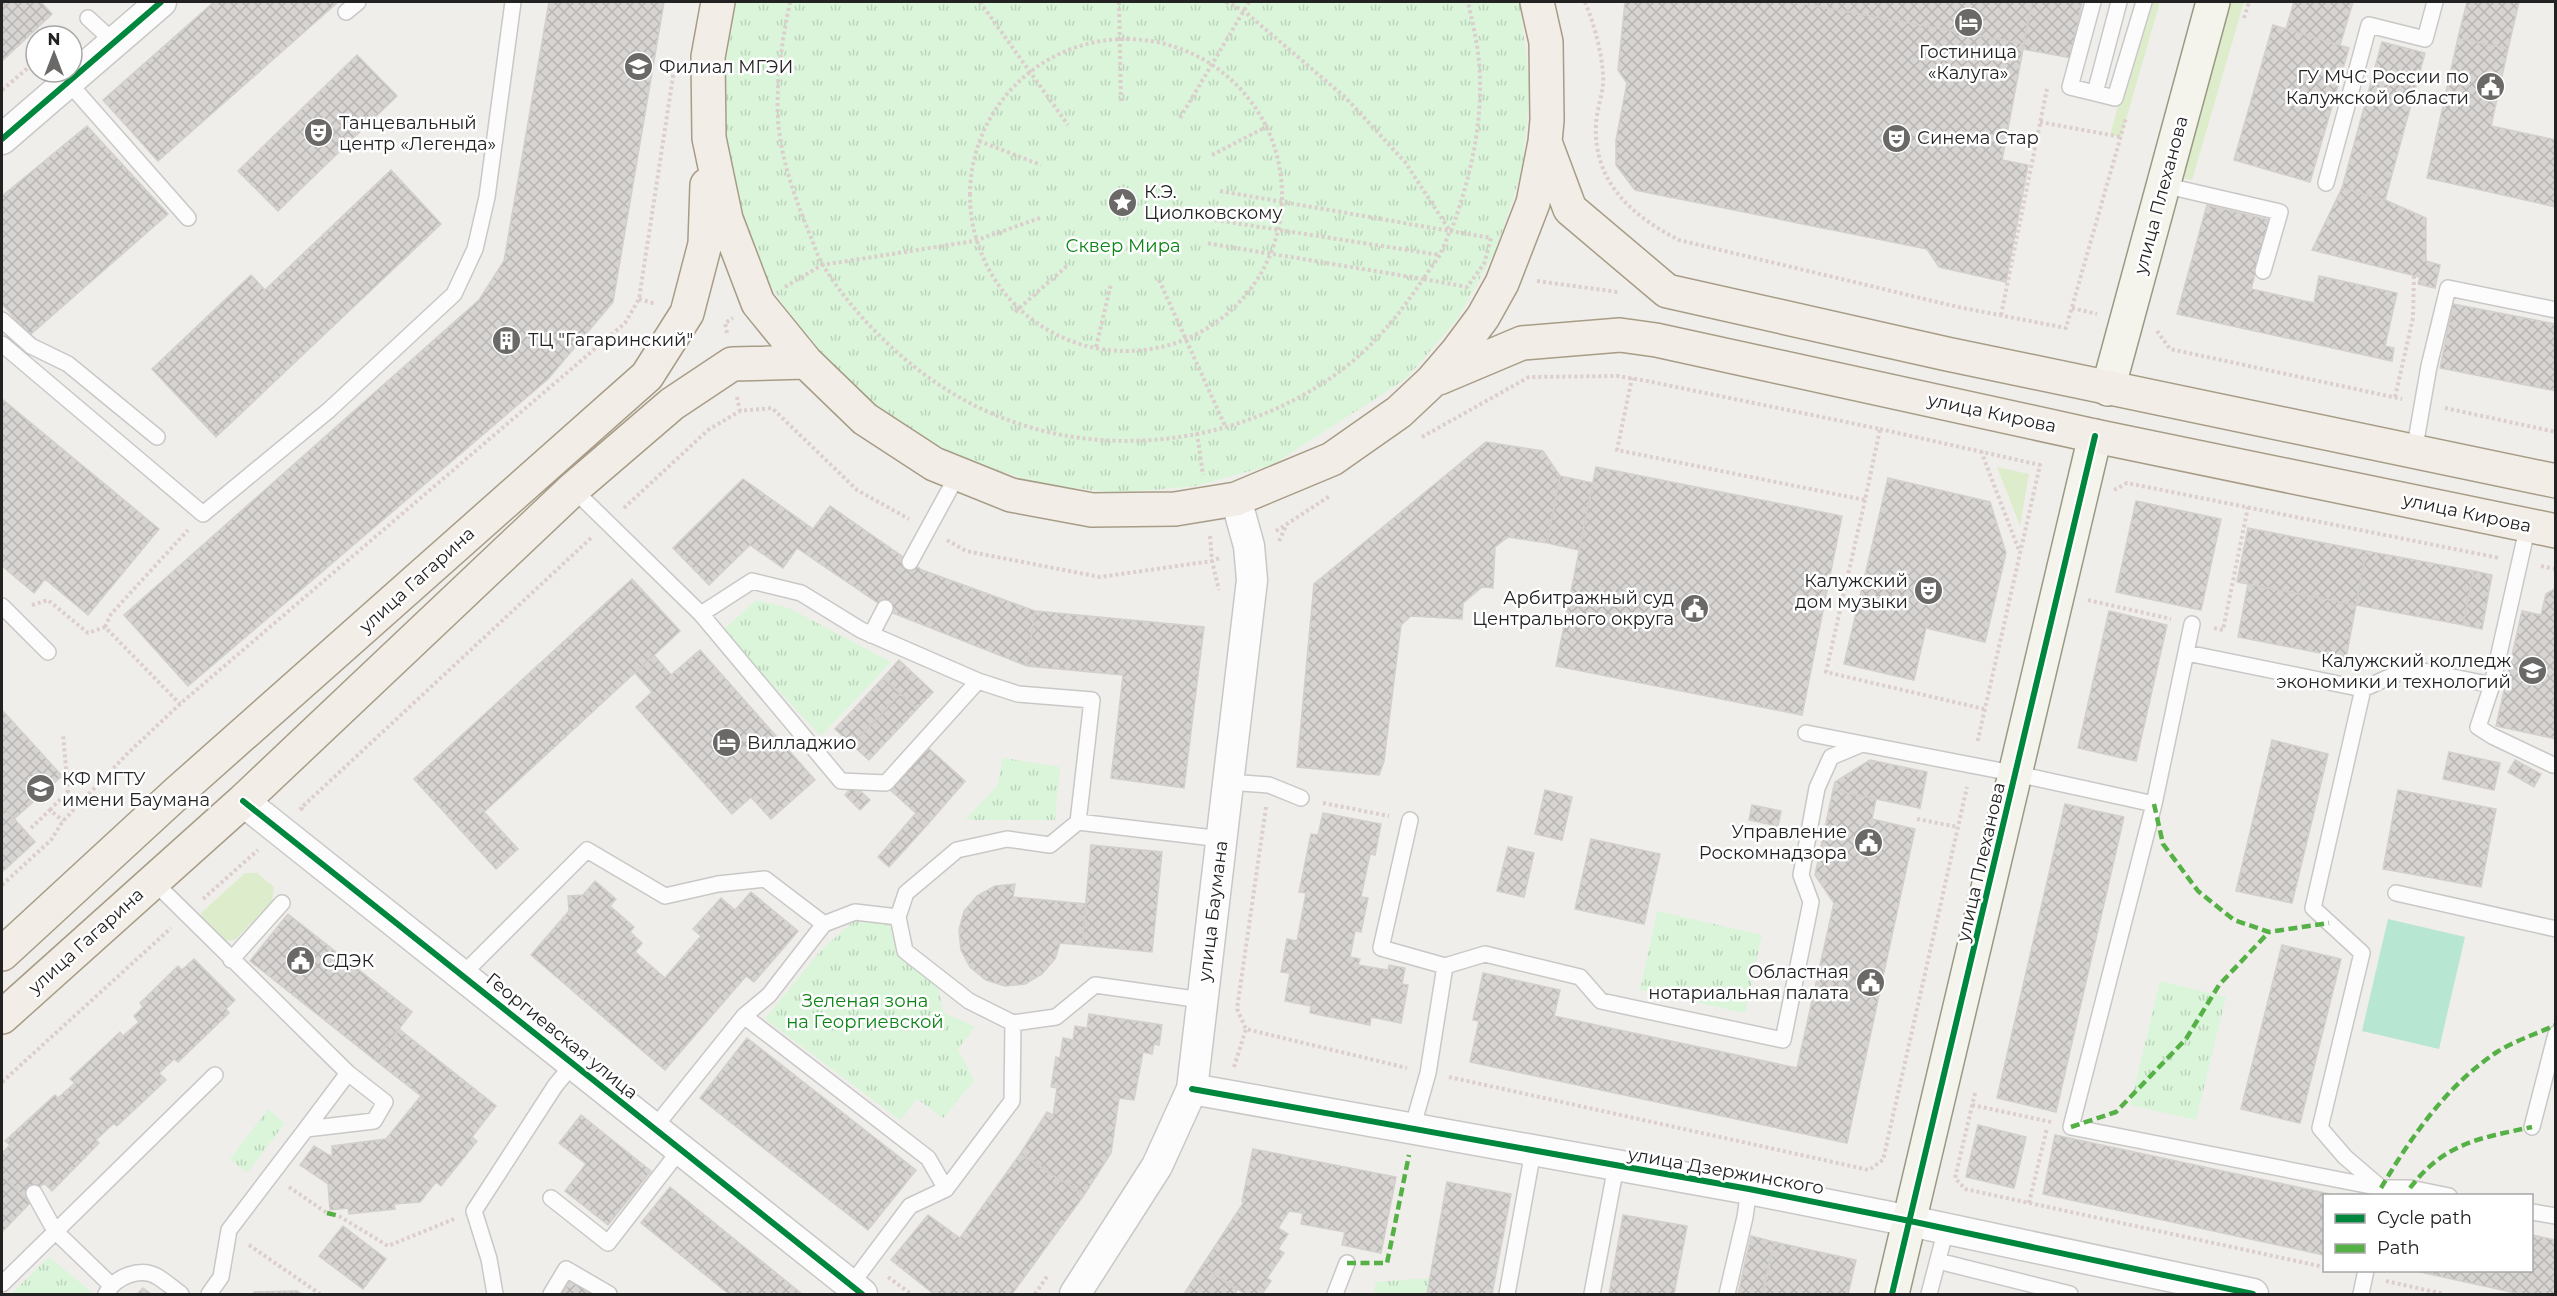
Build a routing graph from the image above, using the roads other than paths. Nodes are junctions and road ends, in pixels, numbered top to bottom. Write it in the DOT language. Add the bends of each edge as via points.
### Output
graph roads {
  1 [pos="513,2"];
  2 [pos="718,2"];
  3 [pos="1537,2"];
  4 [pos="2092,2"];
  5 [pos="2119,2"];
  6 [pos="2144,2"];
  7 [pos="2213,2"];
  8 [pos="2436,2"];
  9 [pos="146,6"];
  10 [pos="88,18"];
  11 [pos="114,42"];
  12 [pos="84,68"];
  13 [pos="66,84"];
  14 [pos="70,84"];
  15 [pos="2095,93"];
  16 [pos="709,138"];
  17 [pos="2,139"];
  18 [pos="1545,142"];
  19 [pos="2326,183"];
  20 [pos="2163,185"];
  21 [pos="188,218"];
  22 [pos="2263,271"];
  23 [pos="2556,310"];
  24 [pos="2,320"];
  25 [pos="2,344"];
  26 [pos="806,362"];
  27 [pos="1432,381"];
  28 [pos="2108,389"];
  29 [pos="2096,436"];
  30 [pos="157,437"];
  31 [pos="2414,452"];
  32 [pos="958,474"];
  33 [pos="2556,481"];
  34 [pos="573,489"];
  35 [pos="1236,499"];
  36 [pos="2542,528"];
  37 [pos="910,562"];
  38 [pos="2,606"];
  39 [pos="885,608"];
  40 [pos="701,614"];
  41 [pos="2192,624"];
  42 [pos="871,635"];
  43 [pos="48,652"];
  44 [pos="2187,653"];
  45 [pos="978,681"];
  46 [pos="2492,685"];
  47 [pos="2363,689"];
  48 [pos="1806,734"];
  49 [pos="1862,744"];
  50 [pos="2553,765"];
  51 [pos="2017,774"];
  52 [pos="1228,782"];
  53 [pos="1301,798"];
  54 [pos="243,801"];
  55 [pos="2154,804"];
  56 [pos="1410,820"];
  57 [pos="1078,822"];
  58 [pos="1222,839"];
  59 [pos="153,881"];
  60 [pos="2396,893"];
  61 [pos="282,903"];
  62 [pos="898,917"];
  63 [pos="824,924"];
  64 [pos="2556,929"];
  65 [pos="2,954"];
  66 [pos="231,960"];
  67 [pos="1445,966"];
  68 [pos="462,975"];
  69 [pos="1202,1000"];
  70 [pos="744,1016"];
  71 [pos="2,1017"];
  72 [pos="1014,1023"];
  73 [pos="2556,1034"];
  74 [pos="573,1064"];
  75 [pos="348,1072"];
  76 [pos="215,1075"];
  77 [pos="1192,1089"];
  78 [pos="2532,1127"];
  79 [pos="654,1128"];
  80 [pos="306,1129"];
  81 [pos="1412,1129"];
  82 [pos="680,1150"];
  83 [pos="1533,1151"];
  84 [pos="1616,1166"];
  85 [pos="946,1189"];
  86 [pos="1749,1189"];
  87 [pos="2380,1192"];
  88 [pos="34,1193"];
  89 [pos="2439,1194"];
  90 [pos="551,1198"];
  91 [pos="2533,1212"];
  92 [pos="2556,1216"];
  93 [pos="1910,1221"];
  94 [pos="1946,1229"];
  95 [pos="55,1231"];
  96 [pos="1938,1261"];
  97 [pos="1347,1263"];
  98 [pos="2366,1273"];
  99 [pos="2,1284"];
  100 [pos="108,1290"];
  101 [pos="856,1290"];
  102 [pos="181,1294"];
  103 [pos="209,1294"];
  104 [pos="495,1294"];
  105 [pos="551,1294"];
  106 [pos="609,1294"];
  107 [pos="1075,1294"];
  108 [pos="1335,1294"];
  109 [pos="1507,1294"];
  110 [pos="1592,1294"];
  111 [pos="1727,1294"];
  112 [pos="1892,1294"];
  113 [pos="1929,1294"];
  114 [pos="2070,1294"];
  115 [pos="2253,1294"];
  116 [pos="2361,1294"];
  1 -- 25 [label="lane" via="487,197 475,249 454,294 329,410 203,513"];
  2 -- 16 [label="main road" via="708,57"];
  3 -- 18 [label="main road" via="1546,42"];
  4 -- 15 [label="lane" via="2070,87"];
  5 -- 15 [label="lane"];
  6 -- 15 [label="lane" via="2115,98"];
  7 -- 20 [label="street, улица Плеханова"];
  8 -- 19 [label="lane" via="2424,39 2369,25"];
  9 -- 11 [label="street"];
  10 -- 11 [label="lane"];
  11 -- 12 [label="street"];
  13 -- 17 [label="street"];
  14 -- 21 [label="lane"];
  16 -- 26 [label="main road" via="726,219 758,303"];
  16 -- 65 [label="main road, улица Гагарина" via="705,244 687,312 647,376 178,792"];
  18 -- 27 [label="main road" via="1533,203 1502,283 1464,344"];
  18 -- 28 [label="main road" via="1570,209 1667,291"];
  20 -- 22 [label="lane" via="2280,212"];
  20 -- 28 [label="street, улица Плеханова"];
  23 -- 31 [label="lane" via="2448,288"];
  24 -- 30 [label="lane" via="31,346 68,364"];
  26 -- 32 [label="main road" via="865,419 934,464"];
  26 -- 34 [label="main road, улица Гагарина" via="732,364 672,404"];
  27 -- 29 [label="main road, улица Кирова" via="1522,344 1620,335"];
  27 -- 35 [label="main road" via="1399,412 1332,459"];
  28 -- 29 [label="main road"];
  28 -- 31 [label="main road"];
  29 -- 36 [label="main road, улица Кирова"];
  29 -- 51 [label="street, улица Плеханова"];
  31 -- 33 [label="main road"];
  32 -- 35 [label="main road" via="1011,495 1092,510 1174,508"];
  32 -- 37 [label="lane"];
  34 -- 40 [label="lane"];
  34 -- 54 [label="main road, улица Гагарина"];
  35 -- 52 [label="street, улица Баумана" via="1249,546 1252,580"];
  36 -- 46 [label="lane" via="2520,562"];
  38 -- 43 [label="lane"];
  39 -- 42 [label="lane"];
  40 -- 42 [label="lane" via="752,581 801,593"];
  40 -- 45 [label="lane" via="842,781 886,783"];
  41 -- 44 [label="lane"];
  42 -- 45 [label="lane"];
  44 -- 47 [label="lane"];
  44 -- 55 [label="lane"];
  45 -- 57 [label="lane" via="1018,694 1092,700"];
  46 -- 47 [label="lane" via="2409,668"];
  46 -- 50 [label="lane" via="2478,727"];
  47 -- 87 [label="lane" via="2313,909 2362,953 2320,1128"];
  48 -- 49 [label="lane"];
  49 -- 51 [label="lane"];
  49 -- 67 [label="lane" via="1832,757 1817,788 1801,875 1811,902 1783,1040 1601,1001 1580,977 1485,954"];
  51 -- 55 [label="lane"];
  51 -- 93 [label="street, улица Плеханова"];
  52 -- 53 [label="lane" via="1269,785"];
  52 -- 58 [label="street, улица Баумана"];
  54 -- 59 [label="main road, улица Гагарина"];
  54 -- 68 [label="street, Георгиевская улица"];
  55 -- 87 [label="lane" via="2071,1127"];
  56 -- 67 [label="lane" via="1381,948"];
  57 -- 58 [label="lane"];
  57 -- 62 [label="lane" via="1050,845 1007,839 957,850 906,893"];
  58 -- 69 [label="street, улица Баумана"];
  59 -- 66 [label="lane"];
  59 -- 71 [label="main road, улица Гагарина"];
  60 -- 64 [label="lane"];
  61 -- 66 [label="lane"];
  62 -- 63 [label="lane" via="855,912"];
  62 -- 72 [label="lane" via="905,951 969,1001"];
  63 -- 68 [label="lane" via="765,879 665,896 587,850"];
  63 -- 70 [label="lane" via="770,995"];
  66 -- 75 [label="lane"];
  67 -- 81 [label="lane" via="1428,1072"];
  68 -- 74 [label="street, Георгиевская улица"];
  69 -- 72 [label="lane" via="1095,985 1056,1017"];
  69 -- 77 [label="street, улица Баумана"];
  70 -- 79 [label="lane"];
  70 -- 85 [label="lane" via="928,1158"];
  72 -- 85 [label="lane" via="1012,1101"];
  73 -- 78 [label="lane"];
  74 -- 79 [label="street, Георгиевская улица"];
  74 -- 104 [label="lane" via="474,1211"];
  75 -- 80 [label="lane"];
  75 -- 80 [label="lane" via="385,1102 374,1121"];
  76 -- 95 [label="lane"];
  77 -- 81 [label="street, улица Дзержинского"];
  77 -- 107 [label="street, улица Баумана" via="1156,1166"];
  79 -- 82 [label="street, Георгиевская улица"];
  80 -- 103 [label="lane" via="229,1230 221,1276"];
  81 -- 83 [label="street, улица Дзержинского"];
  82 -- 90 [label="lane" via="608,1243"];
  82 -- 101 [label="street, Георгиевская улица"];
  83 -- 84 [label="street, улица Дзержинского"];
  83 -- 109 [label="lane"];
  84 -- 86 [label="street, улица Дзержинского"];
  84 -- 110 [label="lane"];
  85 -- 101 [label="lane" via="910,1206"];
  86 -- 93 [label="street, улица Дзержинского"];
  86 -- 111 [label="lane"];
  87 -- 89 [label="lane" via="2410,1188"];
  88 -- 95 [label="lane"];
  91 -- 92 [label="lane"];
  93 -- 94 [label="street, улица Дзержинского"];
  93 -- 112 [label="street, улица Плеханова"];
  94 -- 96 [label="lane"];
  94 -- 115 [label="street, улица Дзержинского"];
  95 -- 99 [label="lane"];
  95 -- 100 [label="lane"];
  96 -- 113 [label="lane"];
  96 -- 114 [label="lane"];
  97 -- 108 [label="lane"];
  98 -- 116 [label="lane"];
  100 -- 102 [label="lane" via="131,1273 156,1276"];
  105 -- 106 [label="lane" via="566,1269"];
}
